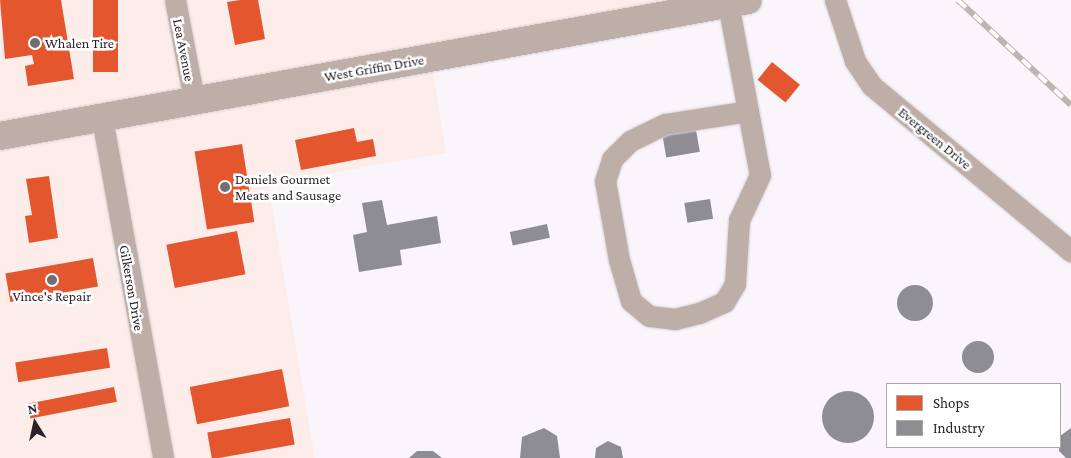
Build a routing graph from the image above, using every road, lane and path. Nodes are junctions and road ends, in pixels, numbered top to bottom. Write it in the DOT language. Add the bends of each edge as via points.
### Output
graph roads {
  1 [pos="175,0"];
  2 [pos="834,0"];
  3 [pos="738,2"];
  4 [pos="194,100"];
  5 [pos="748,111"];
  6 [pos="102,118"];
  7 [pos="0,136"];
  8 [pos="1071,251"];
  9 [pos="163,458"];
  1 -- 4 [label="street, Lea Avenue"];
  2 -- 8 [label="street, Evergreen Drive" via="855,61 872,86"];
  3 -- 4 [label="main road, West Griffin Drive"];
  3 -- 5 [label="street"];
  4 -- 6 [label="main road, West Griffin Drive"];
  5 -- 5 [label="street" via="760,176 739,220 735,284 724,302 699,314 675,319 649,316 630,301 619,260 605,181 612,159 630,141 665,124"];
  6 -- 7 [label="main road, West Griffin Drive"];
  6 -- 9 [label="street, Gilkerson Drive"];
}
